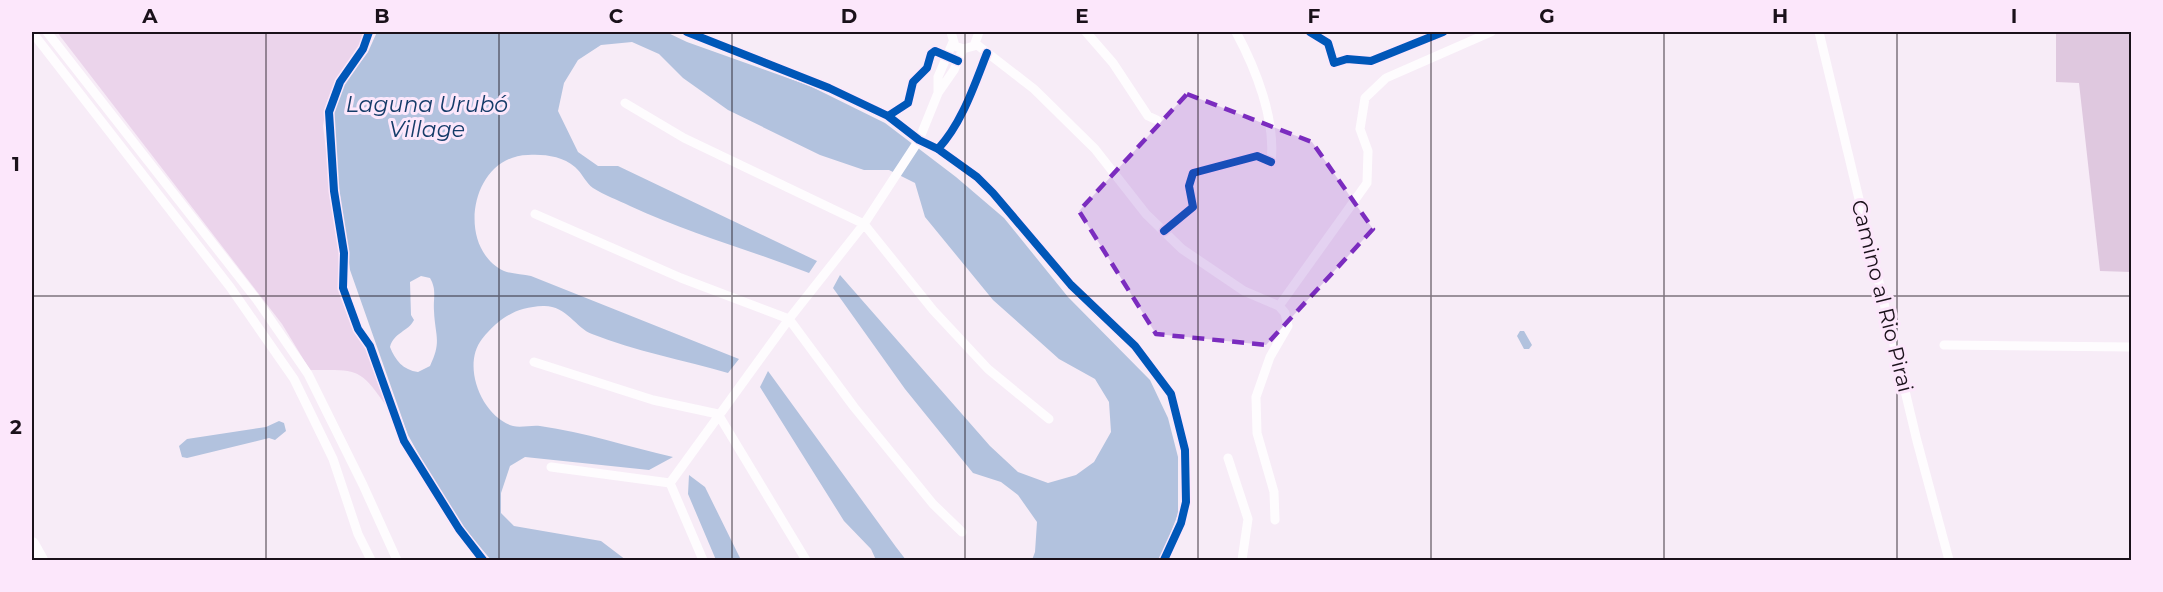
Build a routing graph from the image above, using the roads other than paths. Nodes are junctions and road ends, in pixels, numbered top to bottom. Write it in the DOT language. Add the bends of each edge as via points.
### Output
graph roads {
  1 [pos="32,32"];
  2 [pos="47,32"];
  3 [pos="979,32"];
  4 [pos="1086,32"];
  5 [pos="1236,32"];
  6 [pos="1491,32"];
  7 [pos="1819,32"];
  8 [pos="949,35"];
  9 [pos="976,44"];
  10 [pos="963,49"];
  11 [pos="938,93"];
  12 [pos="625,103"];
  13 [pos="1157,120"];
  14 [pos="1271,162"];
  15 [pos="535,214"];
  16 [pos="864,224"];
  17 [pos="240,279"];
  18 [pos="230,287"];
  19 [pos="1279,306"];
  20 [pos="789,319"];
  21 [pos="1944,345"];
  22 [pos="2132,347"];
  23 [pos="534,362"];
  24 [pos="718,414"];
  25 [pos="1049,419"];
  26 [pos="1228,458"];
  27 [pos="551,467"];
  28 [pos="670,483"];
  29 [pos="1275,520"];
  30 [pos="962,532"];
  31 [pos="32,544"];
  32 [pos="41,561"];
  33 [pos="370,561"];
  34 [pos="397,561"];
  35 [pos="703,561"];
  36 [pos="806,561"];
  37 [pos="1242,561"];
  38 [pos="1949,561"];
  1 -- 18 [label="street"];
  2 -- 17 [label="street"];
  3 -- 9 [label="street"];
  4 -- 13 [label="street" via="1113,63 1148,116"];
  5 -- 14 [label="street" via="1262,94 1274,142"];
  6 -- 19 [label="street" via="1386,78 1365,98 1360,129 1368,151 1367,183"];
  7 -- 38 [label="street, Camino al Rio Pirai"];
  8 -- 10 [label="street"];
  8 -- 11 [label="street"];
  9 -- 10 [label="street"];
  9 -- 19 [label="street" via="1034,89 1088,142 1146,214 1182,249 1244,291"];
  10 -- 11 [label="street"];
  11 -- 16 [label="street" via="917,144"];
  12 -- 16 [label="street" via="684,138"];
  15 -- 20 [label="street" via="681,278"];
  16 -- 20 [label="street"];
  16 -- 25 [label="street" via="933,310 988,369"];
  17 -- 18 [label="street"];
  17 -- 34 [label="street" via="308,374"];
  18 -- 33 [label="street" via="294,379 333,459"];
  19 -- 29 [label="street" via="1286,313 1288,326 1270,357 1256,397 1257,433 1274,492"];
  20 -- 24 [label="street"];
  20 -- 30 [label="street" via="926,496"];
  21 -- 22 [label="street"];
  23 -- 24 [label="street" via="653,400"];
  24 -- 28 [label="street"];
  24 -- 36 [label="street"];
  26 -- 37 [label="street" via="1248,519"];
  27 -- 28 [label="street"];
  28 -- 35 [label="street"];
  31 -- 32 [label="main road"];
}
